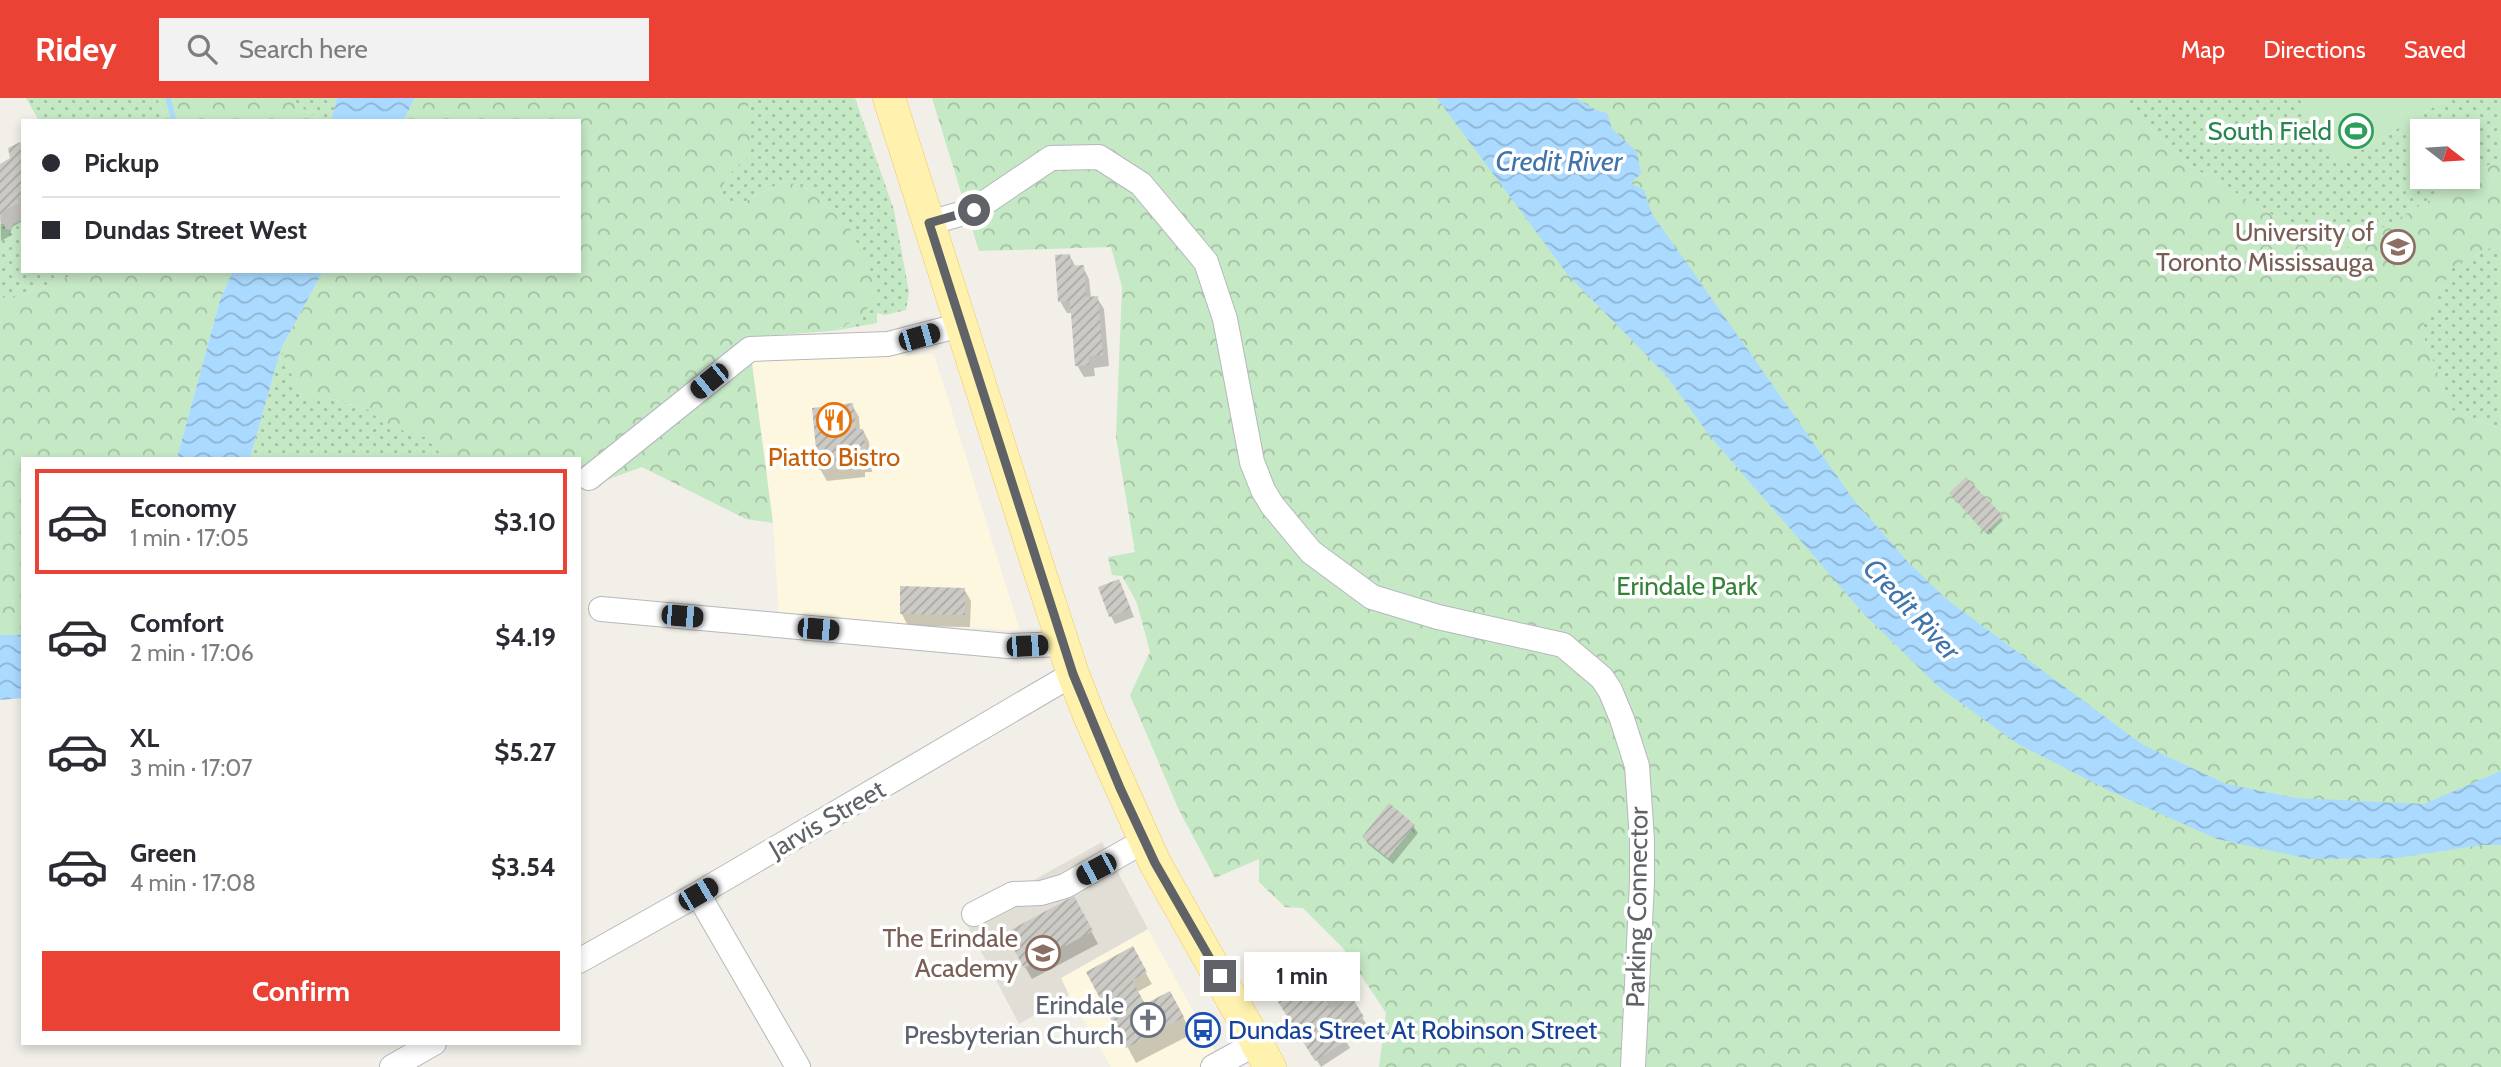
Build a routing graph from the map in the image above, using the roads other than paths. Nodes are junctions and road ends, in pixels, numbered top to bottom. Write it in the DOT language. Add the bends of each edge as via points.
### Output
graph roads {
  1 [pos="889,98"];
  2 [pos="929,223"];
  3 [pos="961,325"];
  4 [pos="589,478"];
  5 [pos="601,609"];
  6 [pos="1064,644"];
  7 [pos="1073,674"];
  8 [pos="1144,841"];
  9 [pos="698,894"];
  10 [pos="974,914"];
  11 [pos="581,960"];
  12 [pos="430,1045"];
  13 [pos="1264,1055"];
  14 [pos="391,1067"];
  15 [pos="797,1067"];
  16 [pos="1213,1067"];
  17 [pos="1633,1067"];
  1 -- 2 [label="main road"];
  2 -- 3 [label="main road"];
  2 -- 17 [label="street, Parking Connector" via="974,210 1051,158 1100,157 1142,184 1206,262 1226,319 1252,462 1272,505 1311,552 1372,597 1563,645 1606,684 1637,766 1642,840"];
  3 -- 4 [label="street" via="888,344 750,349"];
  3 -- 6 [label="main road"];
  5 -- 6 [label="street" via="1008,646"];
  6 -- 7 [label="main road"];
  7 -- 8 [label="main road"];
  7 -- 9 [label="street, Jarvis Street"];
  8 -- 10 [label="street" via="1065,886 1013,894"];
  8 -- 13 [label="main road"];
  9 -- 11 [label="street, Jarvis Street"];
  9 -- 15 [label="street"];
  12 -- 14 [label="street"];
  13 -- 16 [label="street"];
}
